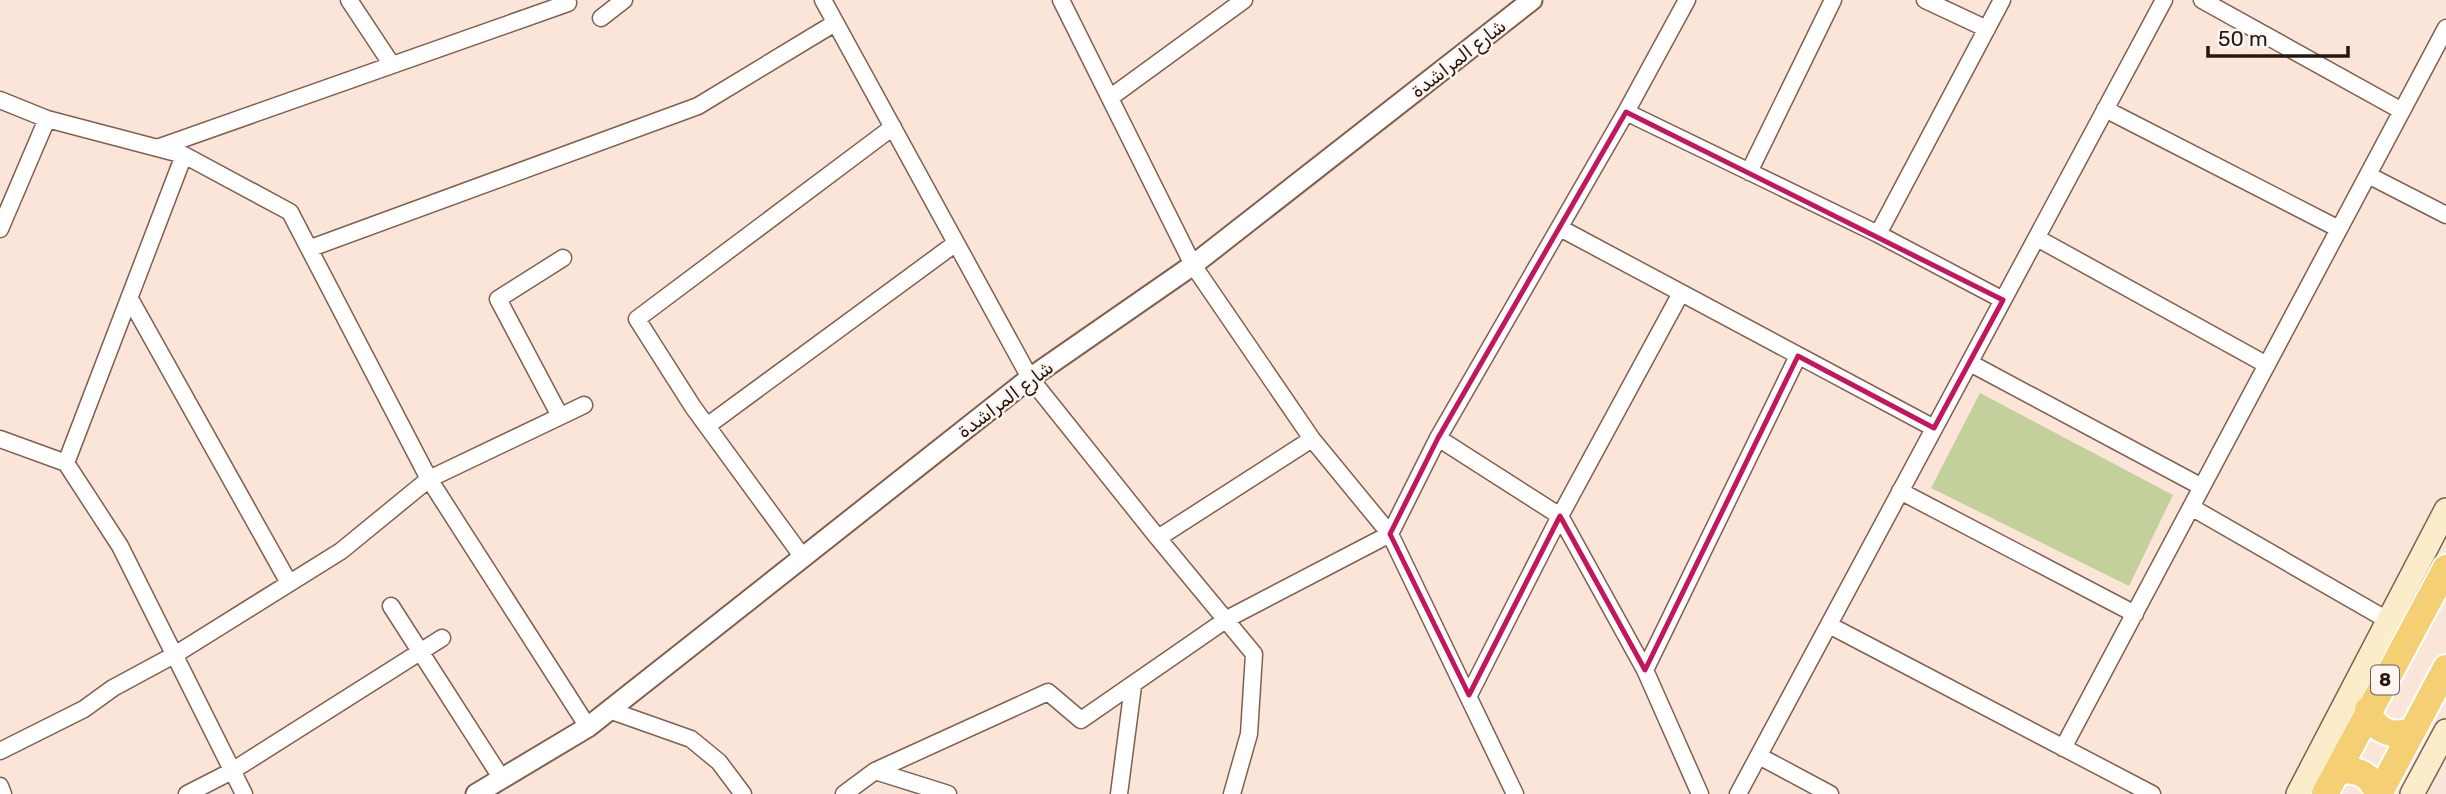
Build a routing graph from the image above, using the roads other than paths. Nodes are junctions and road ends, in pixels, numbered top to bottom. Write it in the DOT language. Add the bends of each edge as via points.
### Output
graph roads {
  1 [pos="349,0"];
  2 [pos="624,0"];
  3 [pos="823,0"];
  4 [pos="1061,0"];
  5 [pos="1244,0"];
  6 [pos="1532,0"];
  7 [pos="1687,0"];
  8 [pos="1833,0"];
  9 [pos="1924,0"];
  10 [pos="2003,0"];
  11 [pos="2164,0"];
  12 [pos="2202,0"];
  13 [pos="568,3"];
  14 [pos="601,18"];
  15 [pos="835,23"];
  16 [pos="2446,28"];
  17 [pos="1987,29"];
  18 [pos="392,65"];
  19 [pos="1111,97"];
  20 [pos="0,100"];
  21 [pos="2105,109"];
  22 [pos="2402,111"];
  23 [pos="1626,112"];
  24 [pos="47,119"];
  25 [pos="892,127"];
  26 [pos="157,148"];
  27 [pos="184,155"];
  28 [pos="1749,172"];
  29 [pos="2368,174"];
  30 [pos="2446,215"];
  31 [pos="1560,228"];
  32 [pos="0,229"];
  33 [pos="2339,229"];
  34 [pos="1878,234"];
  35 [pos="2037,237"];
  36 [pos="956,243"];
  37 [pos="311,248"];
  38 [pos="563,258"];
  39 [pos="1194,265"];
  40 [pos="1681,293"];
  41 [pos="130,299"];
  42 [pos="2003,300"];
  43 [pos="1798,356"];
  44 [pos="1970,363"];
  45 [pos="2267,365"];
  46 [pos="1030,378"];
  47 [pos="584,405"];
  48 [pos="560,416"];
  49 [pos="707,426"];
  50 [pos="1934,428"];
  51 [pos="1438,438"];
  52 [pos="0,439"];
  53 [pos="1312,439"];
  54 [pos="65,463"];
  55 [pos="429,480"];
  56 [pos="2202,487"];
  57 [pos="1900,491"];
  58 [pos="2192,507"];
  59 [pos="2446,510"];
  60 [pos="1560,516"];
  61 [pos="1390,534"];
  62 [pos="1158,538"];
  63 [pos="802,556"];
  64 [pos="2446,568"];
  65 [pos="289,583"];
  66 [pos="391,607"];
  67 [pos="2135,614"];
  68 [pos="1227,620"];
  69 [pos="2387,620"];
  70 [pos="1829,625"];
  71 [pos="2411,633"];
  72 [pos="442,638"];
  73 [pos="421,652"];
  74 [pos="176,654"];
  75 [pos="2446,668"];
  76 [pos="1645,670"];
  77 [pos="1133,685"];
  78 [pos="1469,695"];
  79 [pos="609,710"];
  80 [pos="2368,710"];
  81 [pos="588,727"];
  82 [pos="2411,731"];
  83 [pos="2446,732"];
  84 [pos="2063,748"];
  85 [pos="0,751"];
  86 [pos="1759,756"];
  87 [pos="232,771"];
  88 [pos="875,771"];
  89 [pos="502,779"];
  90 [pos="2331,783"];
  91 [pos="0,786"];
  92 [pos="2126,788"];
  93 [pos="2,794"];
  94 [pos="187,794"];
  95 [pos="244,794"];
  96 [pos="476,794"];
  97 [pos="743,794"];
  98 [pos="844,794"];
  99 [pos="948,794"];
  100 [pos="1119,794"];
  101 [pos="1232,794"];
  102 [pos="1515,794"];
  103 [pos="1700,794"];
  104 [pos="1738,794"];
  105 [pos="1830,794"];
  106 [pos="2152,794"];
  107 [pos="2298,794"];
  108 [pos="2379,794"];
  109 [pos="2412,794"];
  1 -- 18 [label="street"];
  2 -- 14 [label="street"];
  3 -- 15 [label="street"];
  4 -- 19 [label="street"];
  5 -- 19 [label="street"];
  6 -- 39 [label="street, شارع المراشدة"];
  7 -- 23 [label="street"];
  8 -- 28 [label="street"];
  9 -- 17 [label="street"];
  10 -- 17 [label="street"];
  11 -- 21 [label="street"];
  12 -- 22 [label="street"];
  13 -- 18 [label="street"];
  15 -- 25 [label="street"];
  15 -- 37 [label="street" via="698,106"];
  16 -- 22 [label="street"];
  17 -- 34 [label="street"];
  18 -- 26 [label="street"];
  19 -- 39 [label="street"];
  20 -- 24 [label="street"];
  21 -- 33 [label="street"];
  21 -- 35 [label="street"];
  22 -- 29 [label="street"];
  23 -- 28 [label="street"];
  23 -- 31 [label="street"];
  24 -- 26 [label="street"];
  24 -- 32 [label="street"];
  25 -- 36 [label="street"];
  25 -- 49 [label="street" via="637,319"];
  26 -- 27 [label="street"];
  27 -- 37 [label="street" via="290,212"];
  27 -- 41 [label="street"];
  28 -- 34 [label="street"];
  29 -- 30 [label="street"];
  29 -- 33 [label="street"];
  31 -- 40 [label="street"];
  31 -- 51 [label="street"];
  33 -- 45 [label="street"];
  34 -- 42 [label="street"];
  35 -- 42 [label="street"];
  35 -- 45 [label="street"];
  36 -- 46 [label="street"];
  36 -- 49 [label="street"];
  37 -- 55 [label="street"];
  38 -- 48 [label="street" via="498,299"];
  39 -- 46 [label="street, شارع المراشدة"];
  39 -- 53 [label="street"];
  40 -- 43 [label="street"];
  40 -- 60 [label="street"];
  41 -- 54 [label="street"];
  41 -- 65 [label="street"];
  42 -- 44 [label="street"];
  43 -- 50 [label="street"];
  43 -- 76 [label="street"];
  44 -- 50 [label="street"];
  44 -- 56 [label="street"];
  45 -- 56 [label="street"];
  46 -- 62 [label="street"];
  46 -- 63 [label="street, شارع المراشدة"];
  47 -- 48 [label="street"];
  48 -- 55 [label="street"];
  49 -- 63 [label="street"];
  50 -- 57 [label="street"];
  51 -- 60 [label="street"];
  51 -- 61 [label="street"];
  52 -- 54 [label="street"];
  53 -- 61 [label="street"];
  53 -- 62 [label="street"];
  54 -- 74 [label="street" via="120,546"];
  55 -- 65 [label="street" via="341,551"];
  55 -- 81 [label="street"];
  56 -- 58 [label="street"];
  57 -- 67 [label="street"];
  57 -- 70 [label="street"];
  58 -- 67 [label="street"];
  58 -- 69 [label="street"];
  59 -- 69 [label="main road"];
  60 -- 76 [label="street"];
  60 -- 78 [label="street"];
  61 -- 68 [label="street"];
  61 -- 78 [label="street"];
  62 -- 68 [label="street"];
  63 -- 79 [label="street, شارع المراشدة"];
  64 -- 71 [label="highway, 8"];
  65 -- 74 [label="street"];
  66 -- 73 [label="street"];
  67 -- 84 [label="street"];
  68 -- 77 [label="street"];
  68 -- 101 [label="street" via="1254,654 1250,734"];
  69 -- 71 [label="street"];
  69 -- 107 [label="main road"];
  70 -- 84 [label="street"];
  70 -- 86 [label="street"];
  71 -- 80 [label="highway, 8"];
  72 -- 73 [label="street"];
  73 -- 87 [label="street"];
  73 -- 89 [label="street"];
  74 -- 85 [label="street" via="84,709"];
  74 -- 87 [label="street"];
  75 -- 82 [label="highway, 8"];
  76 -- 103 [label="street"];
  77 -- 88 [label="street" via="1081,720 1048,692"];
  77 -- 100 [label="street"];
  78 -- 102 [label="street"];
  79 -- 81 [label="street, شارع المراشدة"];
  79 -- 97 [label="street" via="691,739 719,762"];
  80 -- 82 [label="highway" via="2375,724 2388,733"];
  80 -- 90 [label="highway, 8"];
  81 -- 89 [label="street, شارع المراشدة"];
  82 -- 108 [label="highway, 8"];
  83 -- 109 [label="main road"];
  84 -- 92 [label="street"];
  86 -- 104 [label="street"];
  86 -- 105 [label="street"];
  87 -- 94 [label="street"];
  87 -- 95 [label="street"];
  88 -- 98 [label="street"];
  88 -- 99 [label="street"];
  89 -- 96 [label="street, شارع المراشدة"];
  90 -- 108 [label="highway" via="2360,772"];
  91 -- 93 [label="street"];
  92 -- 106 [label="street"];
}
